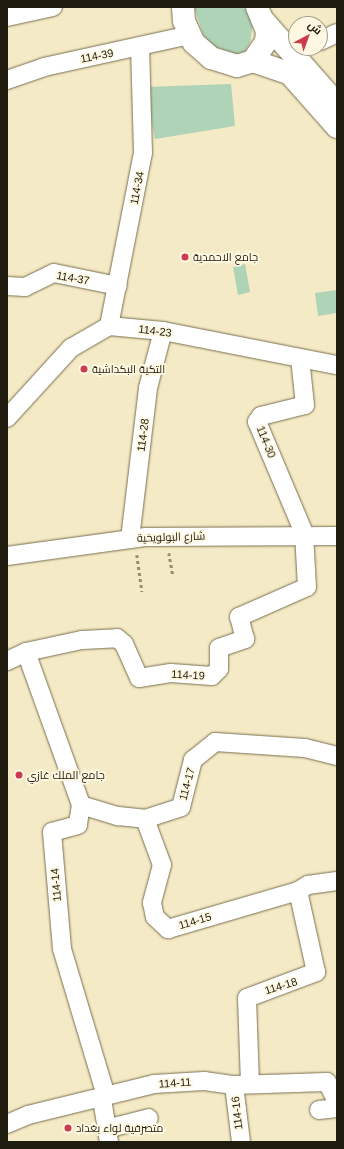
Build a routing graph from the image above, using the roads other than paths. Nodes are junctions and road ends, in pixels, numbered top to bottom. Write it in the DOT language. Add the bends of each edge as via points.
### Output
graph roads {
  1 [pos="52,7"];
  2 [pos="183,7"];
  3 [pos="260,13"];
  4 [pos="7,17"];
  5 [pos="189,35"];
  6 [pos="288,40"];
  7 [pos="140,47"];
  8 [pos="303,56"];
  9 [pos="253,61"];
  10 [pos="7,80"];
  11 [pos="337,104"];
  12 [pos="337,127"];
  13 [pos="7,286"];
  14 [pos="118,286"];
  15 [pos="109,326"];
  16 [pos="163,331"];
  17 [pos="300,358"];
  18 [pos="337,365"];
  19 [pos="7,418"];
  20 [pos="304,533"];
  21 [pos="337,536"];
  22 [pos="133,539"];
  23 [pos="7,556"];
  24 [pos="26,652"];
  25 [pos="7,661"];
  26 [pos="337,756"];
  27 [pos="81,805"];
  28 [pos="145,819"];
  29 [pos="337,881"];
  30 [pos="298,891"];
  31 [pos="242,1084"];
  32 [pos="102,1099"];
  33 [pos="337,1102"];
  34 [pos="337,1108"];
  35 [pos="319,1110"];
  36 [pos="149,1118"];
  37 [pos="7,1124"];
  38 [pos="108,1135"];
  39 [pos="241,1142"];
  1 -- 4 [label="street"];
  2 -- 5 [label="main road"];
  3 -- 6 [label="main road"];
  3 -- 9 [label="main road" via="266,42"];
  5 -- 7 [label="street, 114-39"];
  5 -- 9 [label="main road" via="203,52 218,62 237,66"];
  7 -- 10 [label="street, 114-39" via="44,67"];
  7 -- 14 [label="street, 114-34" via="143,153"];
  8 -- 11 [label="main road"];
  9 -- 12 [label="main road" via="290,74"];
  13 -- 14 [label="street, 114-37" via="25,287 54,273"];
  14 -- 15 [label="street, 114-34"];
  15 -- 16 [label="street, 114-23"];
  15 -- 19 [label="street" via="71,348"];
  16 -- 17 [label="street, 114-23"];
  16 -- 22 [label="street, 114-28" via="148,388"];
  17 -- 18 [label="street, 114-23"];
  17 -- 20 [label="street, 114-30" via="305,405 261,416 257,422"];
  20 -- 21 [label="street, شارع البولويخية"];
  20 -- 22 [label="street, شارع البولويخية"];
  20 -- 24 [label="street, 114-19" via="307,587 239,617 245,639 220,648 220,669 212,676 171,673 139,678 124,644 117,638 82,640"];
  22 -- 23 [label="street, شارع البولويخية"];
  24 -- 25 [label="street, 114-19"];
  24 -- 27 [label="street"];
  26 -- 28 [label="street, 114-17" via="305,748 215,742 193,760 181,807"];
  27 -- 28 [label="street, 114-17" via="118,816"];
  27 -- 32 [label="street, 114-14" via="78,824 52,832 62,949 105,1092"];
  28 -- 30 [label="street, 114-15" via="162,866 152,903 155,917 168,929"];
  29 -- 30 [label="street, 114-15" via="308,885"];
  30 -- 31 [label="street, 114-18" via="316,972 247,998"];
  31 -- 32 [label="street, 114-11" via="204,1081 154,1084"];
  31 -- 33 [label="street, 114-11" via="327,1082"];
  31 -- 39 [label="street, 114-16"];
  32 -- 37 [label="street, 114-11" via="28,1115"];
  32 -- 38 [label="street, 114-14"];
  34 -- 35 [label="street"];
  36 -- 38 [label="street"];
}
